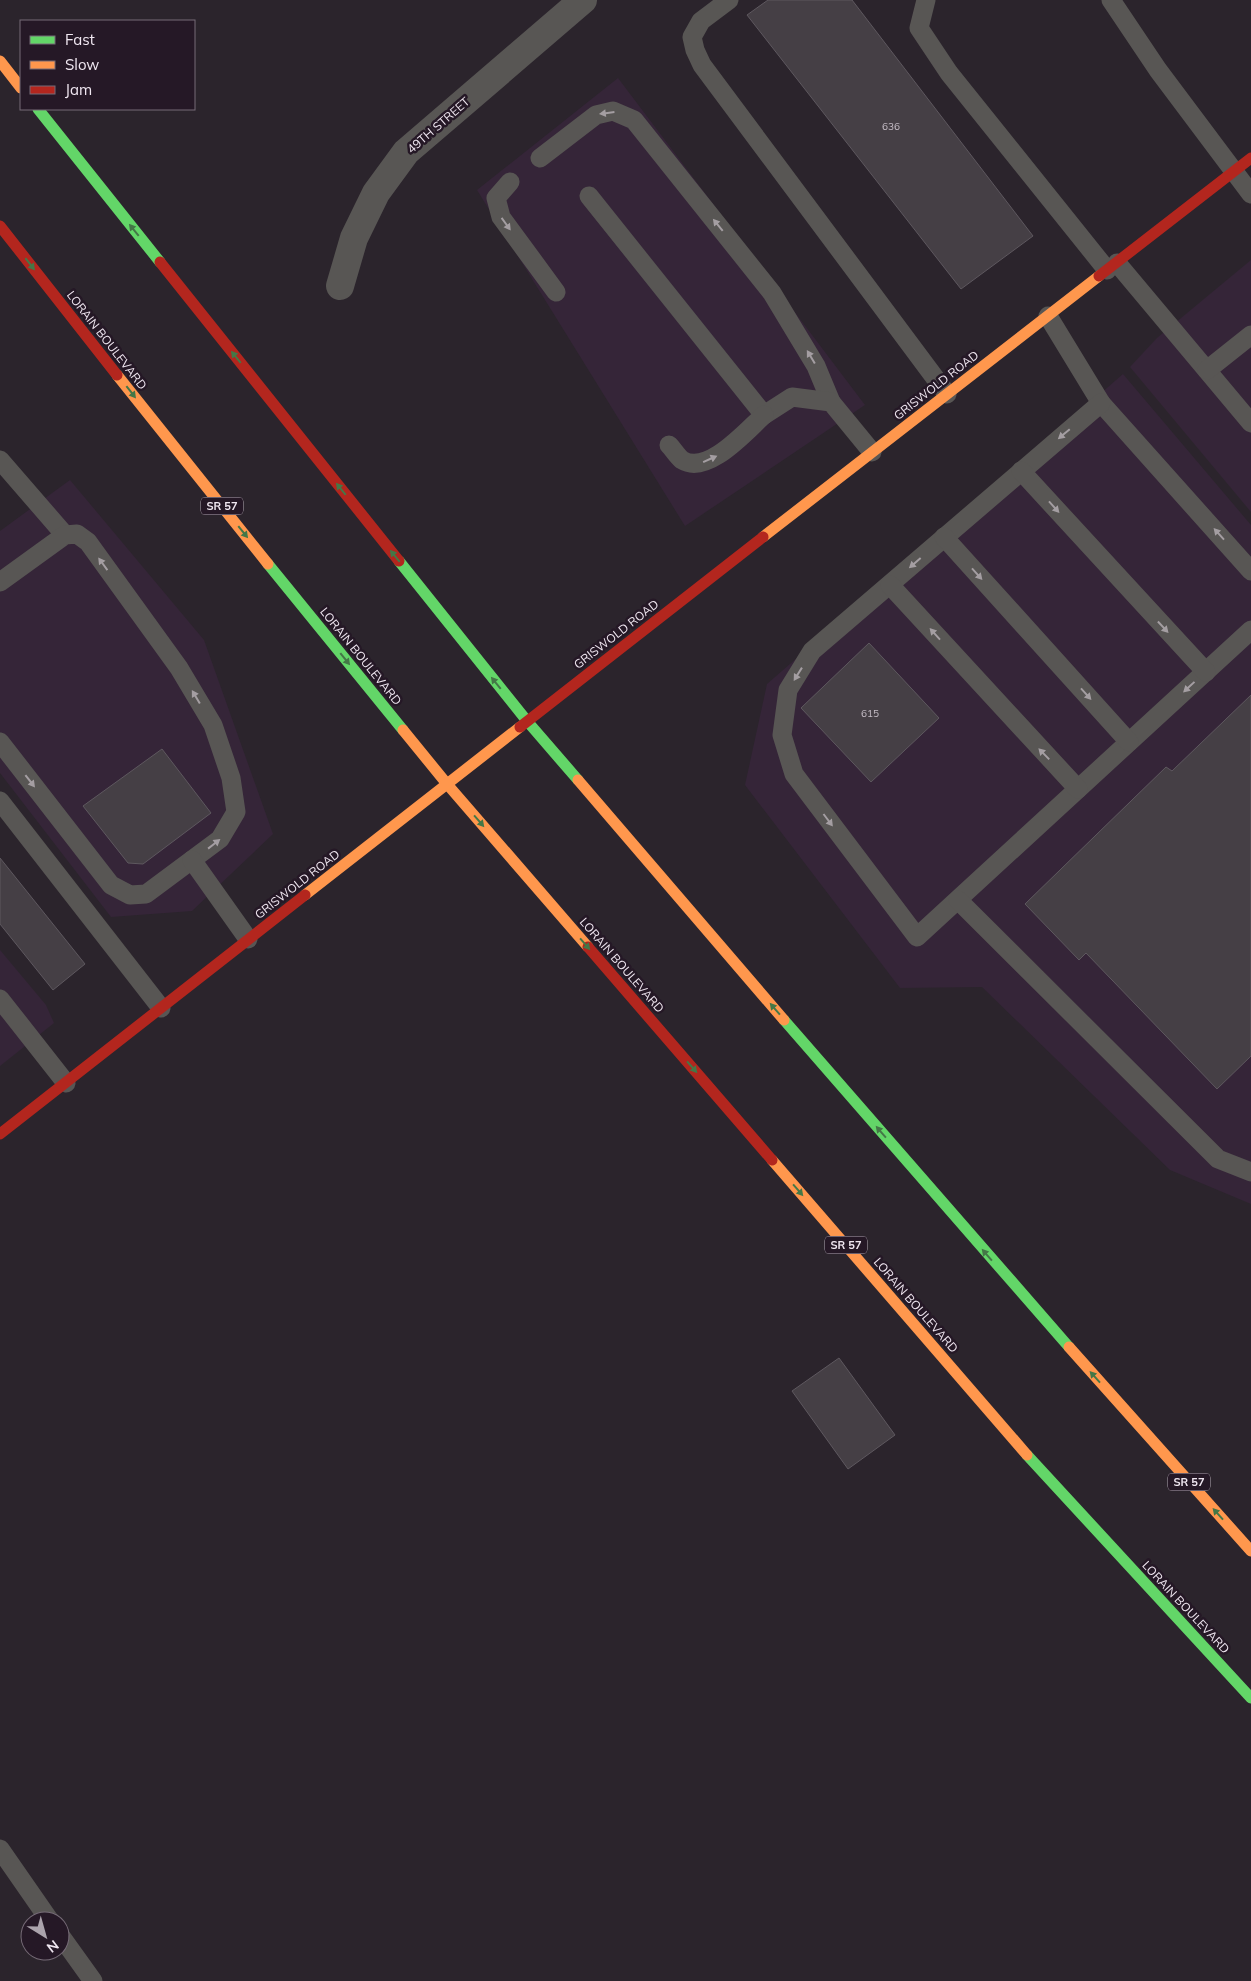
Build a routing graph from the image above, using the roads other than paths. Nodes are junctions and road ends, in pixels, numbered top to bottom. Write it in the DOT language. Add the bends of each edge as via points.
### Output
graph roads {
  1 [pos="583,0"];
  2 [pos="729,0"];
  3 [pos="926,0"];
  4 [pos="1111,0"];
  5 [pos="0,61"];
  6 [pos="20,87"];
  7 [pos="39,110"];
  8 [pos="540,158"];
  9 [pos="1251,158"];
  10 [pos="1234,171"];
  11 [pos="510,182"];
  12 [pos="1251,194"];
  13 [pos="589,196"];
  14 [pos="0,226"];
  15 [pos="1112,266"];
  16 [pos="340,286"];
  17 [pos="556,292"];
  18 [pos="1048,316"];
  19 [pos="1251,335"];
  20 [pos="1207,370"];
  21 [pos="947,394"];
  22 [pos="831,402"];
  23 [pos="1102,403"];
  24 [pos="764,414"];
  25 [pos="1251,423"];
  26 [pos="669,445"];
  27 [pos="872,452"];
  28 [pos="0,460"];
  29 [pos="1021,471"];
  30 [pos="65,535"];
  31 [pos="944,538"];
  32 [pos="1251,571"];
  33 [pos="0,582"];
  34 [pos="890,584"];
  35 [pos="1251,630"];
  36 [pos="1206,672"];
  37 [pos="527,721"];
  38 [pos="0,742"];
  39 [pos="1129,742"];
  40 [pos="447,784"];
  41 [pos="1078,789"];
  42 [pos="0,801"];
  43 [pos="192,860"];
  44 [pos="958,900"];
  45 [pos="248,939"];
  46 [pos="2,1006"];
  47 [pos="161,1008"];
  48 [pos="66,1083"];
  49 [pos="0,1134"];
  50 [pos="1251,1172"];
  51 [pos="1251,1551"];
  52 [pos="1251,1698"];
  53 [pos="0,1849"];
  54 [pos="43,1911"];
  55 [pos="70,1949"];
  56 [pos="93,1981"];
  1 -- 16 [label="street, 49TH STREET" via="406,152 376,192 354,238"];
  2 -- 21 [label="lane" via="700,21 692,37 702,65"];
  3 -- 15 [label="lane" via="919,28 950,72"];
  4 -- 10 [label="lane" via="1158,70"];
  5 -- 6 [label="main road"];
  37 -- 7 [label="main road, SR 57, one-way"];
  22 -- 8 [label="lane, one-way" via="816,366 772,293 634,120 613,111 596,115"];
  9 -- 10 [label="main road, GRISWOLD ROAD"];
  10 -- 12 [label="lane"];
  10 -- 15 [label="main road, GRISWOLD ROAD"];
  11 -- 17 [label="lane, one-way" via="496,198 500,217"];
  13 -- 24 [label="lane"];
  14 -- 40 [label="main road, LORAIN BOULEVARD / SR 57, one-way"];
  15 -- 18 [label="main road, GRISWOLD ROAD"];
  15 -- 20 [label="lane"];
  18 -- 21 [label="main road, GRISWOLD ROAD"];
  18 -- 23 [label="lane"];
  19 -- 20 [label="lane"];
  20 -- 25 [label="lane"];
  21 -- 27 [label="main road, GRISWOLD ROAD"];
  22 -- 24 [label="lane" via="792,398"];
  22 -- 27 [label="lane"];
  23 -- 29 [label="lane, one-way"];
  32 -- 23 [label="lane, one-way"];
  26 -- 24 [label="lane, one-way" via="683,460 701,463 722,454"];
  27 -- 37 [label="main road, GRISWOLD ROAD"];
  28 -- 30 [label="lane"];
  29 -- 31 [label="lane"];
  29 -- 36 [label="lane, one-way"];
  30 -- 33 [label="lane"];
  43 -- 30 [label="lane, one-way" via="220,839 236,812 231,778 213,725 179,668 88,542 77,534"];
  31 -- 34 [label="lane, one-way"];
  31 -- 39 [label="lane, one-way"];
  41 -- 34 [label="lane, one-way"];
  34 -- 44 [label="lane, one-way" via="812,651 788,690 782,734 794,774 916,938"];
  35 -- 36 [label="lane"];
  36 -- 39 [label="lane, one-way"];
  37 -- 40 [label="main road, GRISWOLD ROAD"];
  51 -- 37 [label="main road, SR 57, one-way" via="1007,1278"];
  38 -- 43 [label="lane, one-way" via="111,885 130,895 146,894"];
  39 -- 41 [label="lane"];
  40 -- 45 [label="main road, GRISWOLD ROAD"];
  40 -- 52 [label="main road, LORAIN BOULEVARD / SR 57, one-way" via="1058,1489"];
  41 -- 44 [label="lane"];
  42 -- 47 [label="lane"];
  43 -- 45 [label="lane"];
  44 -- 50 [label="lane" via="1218,1159"];
  45 -- 47 [label="main road, GRISWOLD ROAD"];
  46 -- 48 [label="lane"];
  47 -- 48 [label="main road, GRISWOLD ROAD"];
  48 -- 49 [label="main road, GRISWOLD ROAD"];
  53 -- 54 [label="lane"];
  55 -- 56 [label="lane"];
}
